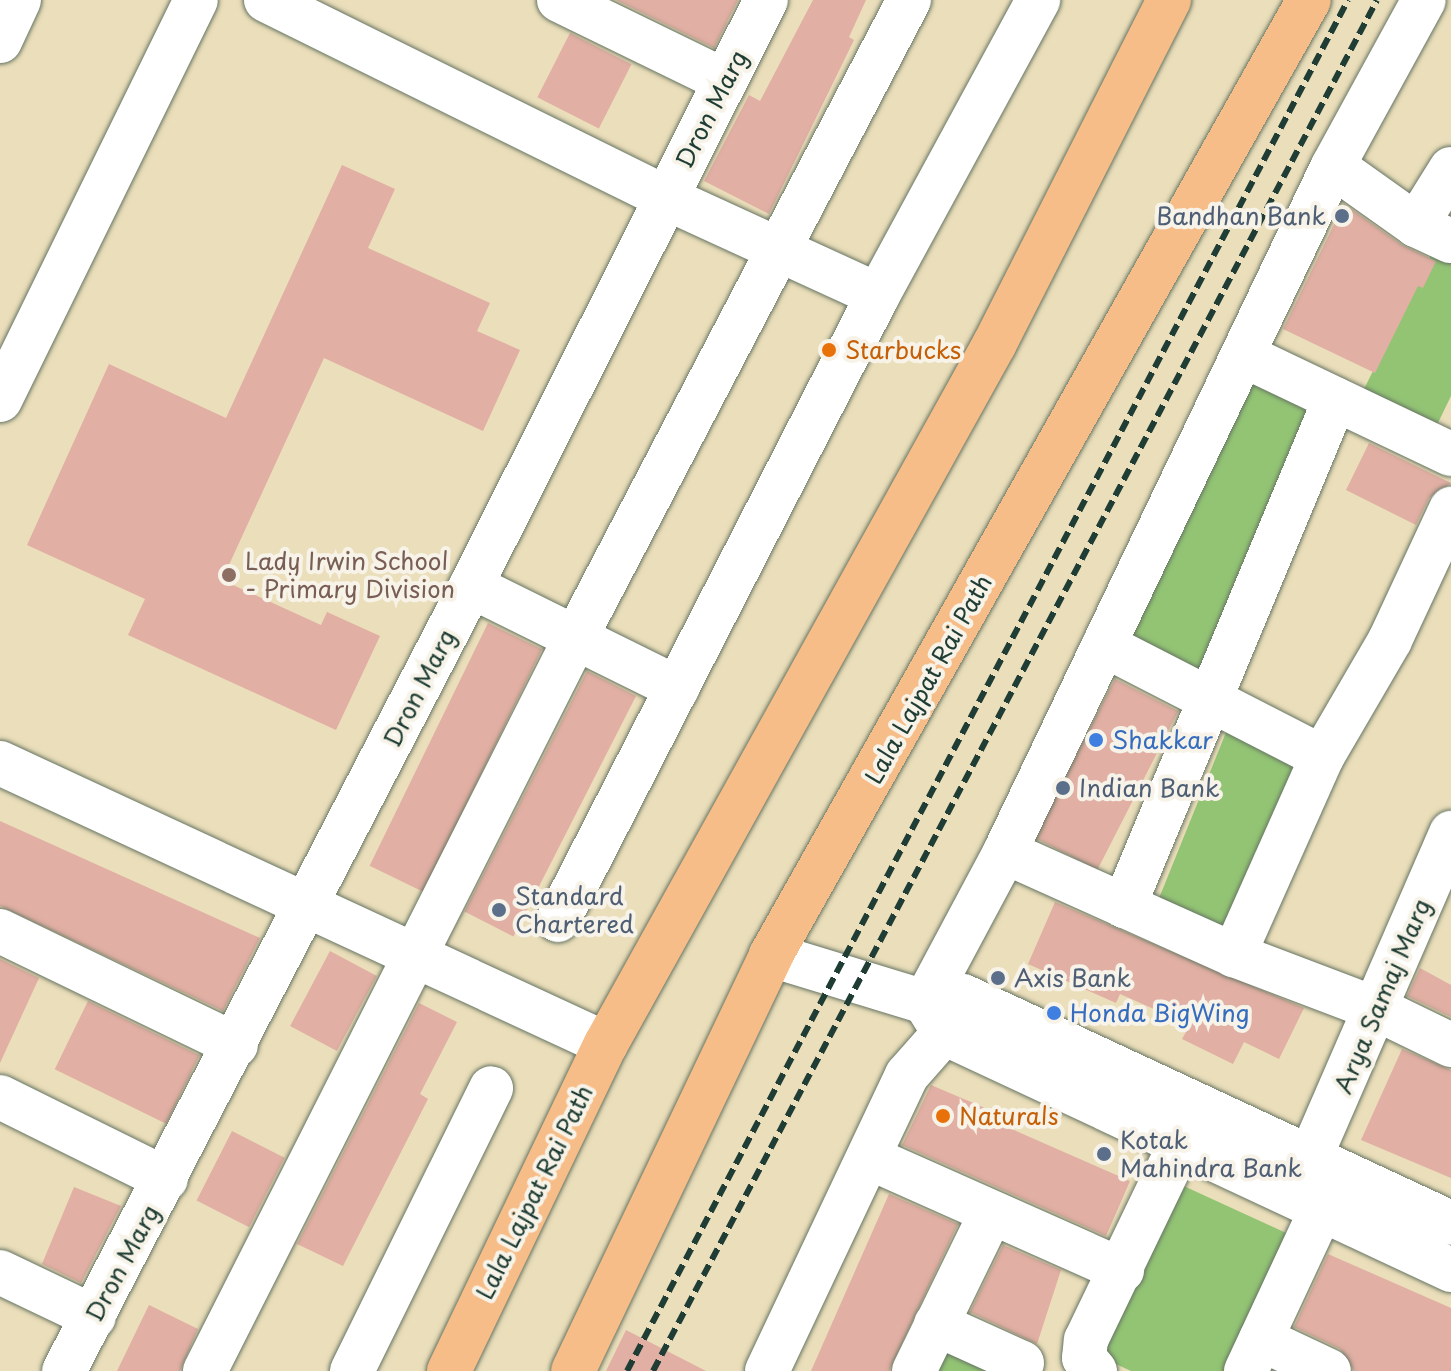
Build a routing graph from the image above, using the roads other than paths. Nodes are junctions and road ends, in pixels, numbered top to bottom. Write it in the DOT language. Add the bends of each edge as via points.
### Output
graph roads {
  1 [pos="19,0"];
  2 [pos="196,0"];
  3 [pos="559,0"];
  4 [pos="766,0"];
  5 [pos="909,0"];
  6 [pos="1038,0"];
  7 [pos="1169,0"];
  8 [pos="1309,0"];
  9 [pos="1424,0"];
  10 [pos="285,4"];
  11 [pos="0,41"];
  12 [pos="725,81"];
  13 [pos="1333,166"];
  14 [pos="1451,169"];
  15 [pos="666,198"];
  16 [pos="1434,233"];
  17 [pos="777,248"];
  18 [pos="878,295"];
  19 [pos="1243,355"];
  20 [pos="1335,399"];
  21 [pos="0,400"];
  22 [pos="1451,454"];
  23 [pos="1451,509"];
  24 [pos="471,586"];
  25 [pos="576,637"];
  26 [pos="1104,645"];
  27 [pos="677,688"];
  28 [pos="1213,703"];
  29 [pos="1322,757"];
  30 [pos="0,763"];
  31 [pos="1451,833"];
  32 [pos="1005,852"];
  33 [pos="1124,906"];
  34 [pos="306,908"];
  35 [pos="558,920"];
  36 [pos="0,931"];
  37 [pos="771,955"];
  38 [pos="1234,955"];
  39 [pos="414,956"];
  40 [pos="1379,1010"];
  41 [pos="934,1017"];
  42 [pos="606,1044"];
  43 [pos="236,1045"];
  44 [pos="1451,1045"];
  45 [pos="491,1088"];
  46 [pos="0,1097"];
  47 [pos="1181,1143"];
  48 [pos="870,1158"];
  49 [pos="166,1179"];
  50 [pos="1308,1188"];
  51 [pos="991,1213"];
  52 [pos="1451,1223"];
  53 [pos="1122,1270"];
  54 [pos="1451,1270"];
  55 [pos="0,1272"];
  56 [pos="94,1317"];
  57 [pos="936,1324"];
  58 [pos="1254,1355"];
  59 [pos="64,1371"];
  60 [pos="205,1371"];
  61 [pos="352,1371"];
  62 [pos="449,1371"];
  63 [pos="573,1371"];
  64 [pos="767,1371"];
  65 [pos="914,1371"];
  66 [pos="1018,1371"];
  67 [pos="1095,1371"];
  68 [pos="1329,1371"];
  1 -- 11 [label="street"];
  2 -- 21 [label="street"];
  3 -- 12 [label="street"];
  4 -- 12 [label="street, Dron Marg"];
  5 -- 17 [label="street"];
  6 -- 18 [label="street"];
  7 -- 42 [label="main road, Lala Lajpat Rai Path" via="995,343"];
  8 -- 37 [label="main road, Lala Lajpat Rai Path"];
  9 -- 13 [label="street"];
  10 -- 15 [label="street"];
  12 -- 15 [label="street, Dron Marg"];
  13 -- 16 [label="street"];
  13 -- 19 [label="street"];
  14 -- 16 [label="street"];
  15 -- 17 [label="street"];
  15 -- 24 [label="street, Dron Marg"];
  17 -- 18 [label="street"];
  17 -- 25 [label="street"];
  18 -- 27 [label="street"];
  19 -- 20 [label="street"];
  19 -- 26 [label="street"];
  20 -- 22 [label="street"];
  20 -- 28 [label="street"];
  23 -- 29 [label="street" via="1390,640"];
  24 -- 25 [label="street"];
  24 -- 34 [label="street, Dron Marg"];
  25 -- 27 [label="street"];
  25 -- 39 [label="street"];
  26 -- 28 [label="street"];
  26 -- 32 [label="street"];
  27 -- 35 [label="street"];
  28 -- 29 [label="street"];
  28 -- 33 [label="street"];
  29 -- 38 [label="street"];
  30 -- 34 [label="street"];
  31 -- 40 [label="street, Arya Samaj Marg"];
  32 -- 33 [label="street"];
  32 -- 41 [label="street"];
  33 -- 38 [label="street"];
  34 -- 39 [label="street"];
  34 -- 43 [label="street, Dron Marg"];
  36 -- 43 [label="street"];
  37 -- 41 [label="street"];
  37 -- 63 [label="main road, Lala Lajpat Rai Path"];
  38 -- 40 [label="street"];
  39 -- 42 [label="street"];
  39 -- 60 [label="street"];
  40 -- 44 [label="street"];
  40 -- 50 [label="street, Arya Samaj Marg"];
  41 -- 47 [label="street"];
  41 -- 48 [label="street"];
  41 -- 50 [label="street" via="963,996"];
  42 -- 62 [label="main road, Lala Lajpat Rai Path"];
  43 -- 49 [label="street, Dron Marg"];
  45 -- 61 [label="street"];
  46 -- 49 [label="street"];
  47 -- 50 [label="street"];
  47 -- 53 [label="street"];
  48 -- 51 [label="street"];
  48 -- 64 [label="street"];
  49 -- 56 [label="street, Dron Marg"];
  50 -- 52 [label="street"];
  50 -- 54 [label="street"];
  50 -- 58 [label="street, Arya Samaj Marg"];
  51 -- 53 [label="street"];
  51 -- 57 [label="street"];
  53 -- 67 [label="street" via="1086,1340 1084,1358"];
  55 -- 56 [label="street"];
  56 -- 59 [label="street, Dron Marg"];
  57 -- 65 [label="street"];
  57 -- 66 [label="street" via="1022,1363"];
  58 -- 68 [label="street"];
}
